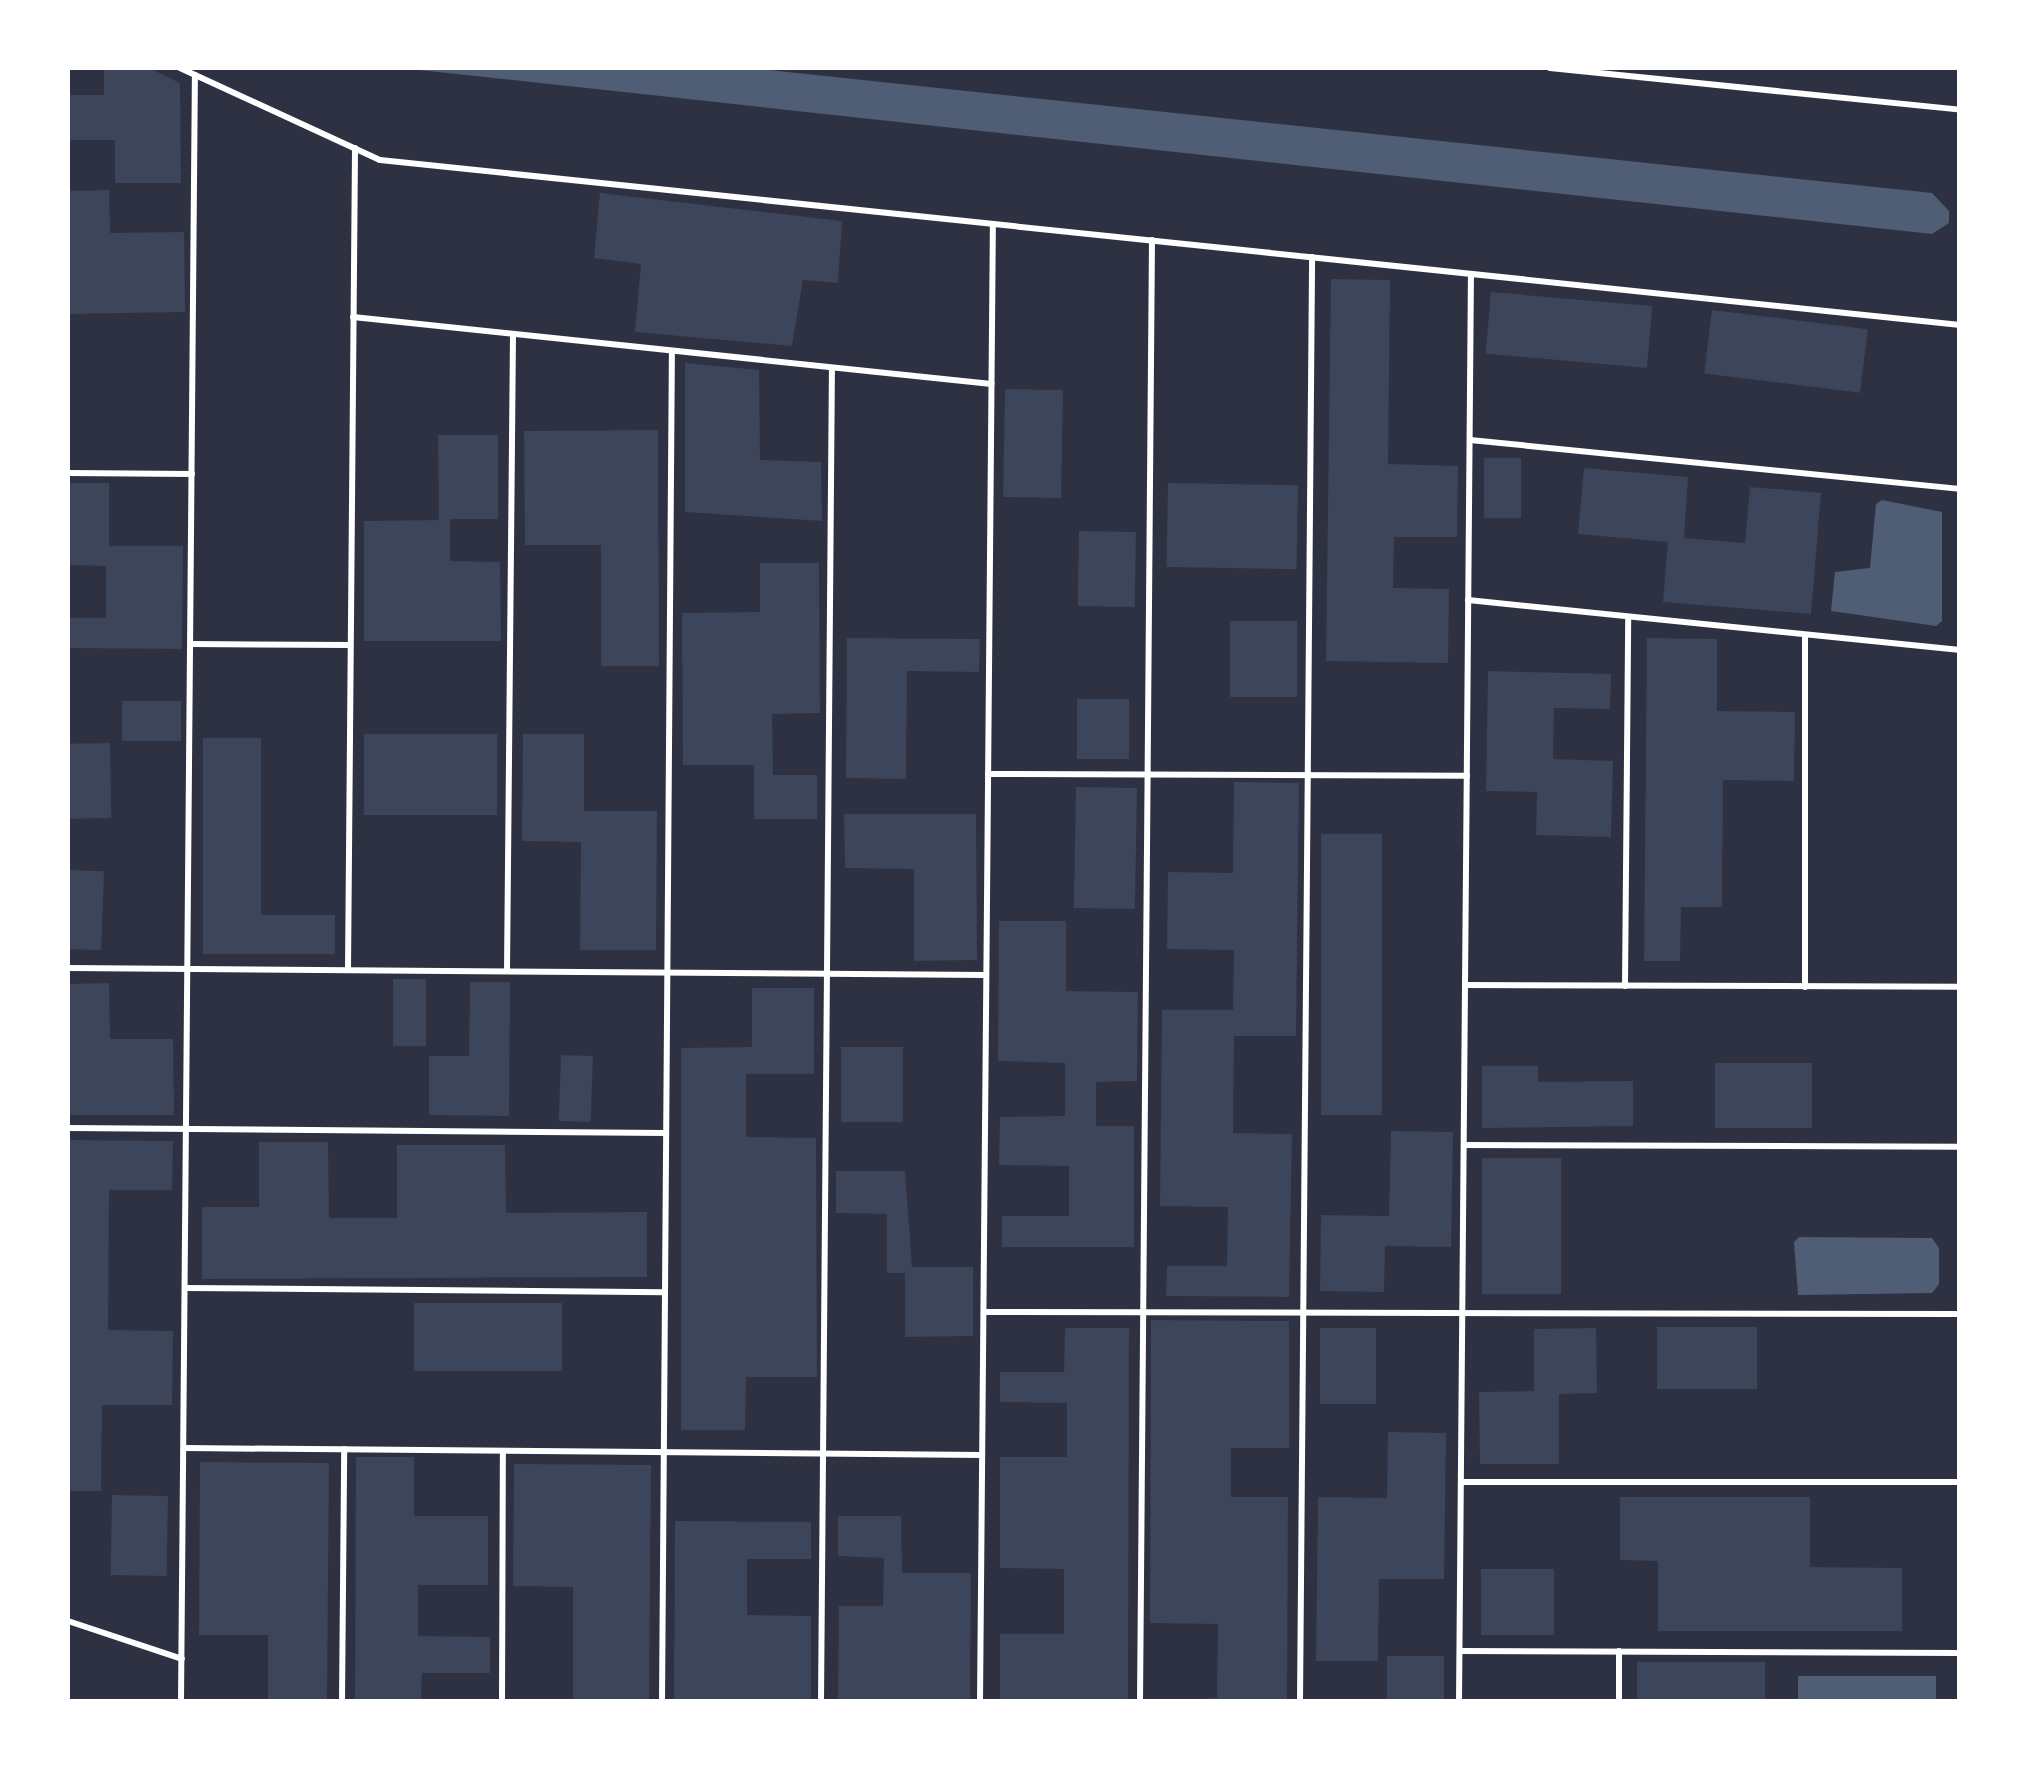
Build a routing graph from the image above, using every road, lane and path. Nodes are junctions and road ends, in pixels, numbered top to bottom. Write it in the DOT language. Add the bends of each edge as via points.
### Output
graph roads {
  1 [pos="180,68"];
  2 [pos="1550,68"];
  3 [pos="196,74"];
  4 [pos="1960,110"];
  5 [pos="355,148"];
  6 [pos="992,224"];
  7 [pos="1152,240"];
  8 [pos="1312,257"];
  9 [pos="1471,274"];
  10 [pos="354,317"];
  11 [pos="1960,325"];
  12 [pos="513,334"];
  13 [pos="672,351"];
  14 [pos="832,368"];
  15 [pos="991,384"];
  16 [pos="1470,440"];
  17 [pos="68,473"];
  18 [pos="192,474"];
  19 [pos="1960,489"];
  20 [pos="1468,600"];
  21 [pos="1628,617"];
  22 [pos="1805,635"];
  23 [pos="191,644"];
  24 [pos="350,646"];
  25 [pos="1960,650"];
  26 [pos="988,774"];
  27 [pos="1148,774"];
  28 [pos="1307,775"];
  29 [pos="1467,776"];
  30 [pos="68,968"];
  31 [pos="188,969"];
  32 [pos="348,970"];
  33 [pos="507,972"];
  34 [pos="667,973"];
  35 [pos="827,974"];
  36 [pos="986,976"];
  37 [pos="1465,985"];
  38 [pos="1625,986"];
  39 [pos="1805,986"];
  40 [pos="1960,987"];
  41 [pos="68,1128"];
  42 [pos="187,1128"];
  43 [pos="666,1133"];
  44 [pos="1464,1145"];
  45 [pos="1960,1147"];
  46 [pos="185,1288"];
  47 [pos="664,1292"];
  48 [pos="984,1312"];
  49 [pos="1143,1312"];
  50 [pos="1303,1313"];
  51 [pos="1462,1314"];
  52 [pos="1960,1314"];
  53 [pos="184,1448"];
  54 [pos="344,1449"];
  55 [pos="504,1451"];
  56 [pos="663,1452"];
  57 [pos="823,1453"];
  58 [pos="982,1455"];
  59 [pos="1461,1482"];
  60 [pos="1960,1482"];
  61 [pos="68,1621"];
  62 [pos="1460,1651"];
  63 [pos="1620,1652"];
  64 [pos="1960,1652"];
  65 [pos="182,1659"];
  66 [pos="182,1702"];
  67 [pos="342,1702"];
  68 [pos="502,1702"];
  69 [pos="662,1702"];
  70 [pos="820,1702"];
  71 [pos="980,1702"];
  72 [pos="1140,1702"];
  73 [pos="1300,1702"];
  74 [pos="1459,1702"];
  75 [pos="1619,1702"];
  1 -- 3 [label="street"];
  2 -- 4 [label="street"];
  3 -- 5 [label="street"];
  3 -- 18 [label="street"];
  5 -- 6 [label="street" via="380,160"];
  5 -- 10 [label="street"];
  6 -- 7 [label="street"];
  6 -- 15 [label="street"];
  7 -- 8 [label="street"];
  7 -- 27 [label="street"];
  8 -- 9 [label="street"];
  8 -- 28 [label="street"];
  9 -- 11 [label="street"];
  9 -- 16 [label="street"];
  10 -- 12 [label="street"];
  10 -- 24 [label="street"];
  12 -- 13 [label="street"];
  12 -- 33 [label="street"];
  13 -- 14 [label="street"];
  13 -- 34 [label="street"];
  14 -- 15 [label="street"];
  14 -- 35 [label="street"];
  15 -- 26 [label="street"];
  16 -- 19 [label="street"];
  16 -- 20 [label="street"];
  17 -- 18 [label="street"];
  18 -- 23 [label="street"];
  20 -- 21 [label="street"];
  20 -- 29 [label="street"];
  21 -- 22 [label="street"];
  21 -- 38 [label="street"];
  22 -- 25 [label="street"];
  22 -- 39 [label="street"];
  23 -- 24 [label="street"];
  23 -- 31 [label="street"];
  24 -- 32 [label="street"];
  26 -- 27 [label="street"];
  26 -- 36 [label="street"];
  27 -- 28 [label="street"];
  27 -- 49 [label="street"];
  28 -- 29 [label="street"];
  28 -- 50 [label="street"];
  29 -- 37 [label="street"];
  30 -- 31 [label="street"];
  31 -- 32 [label="street"];
  31 -- 42 [label="street"];
  32 -- 33 [label="street"];
  33 -- 34 [label="street"];
  34 -- 35 [label="street"];
  34 -- 43 [label="street"];
  35 -- 36 [label="street"];
  35 -- 57 [label="street"];
  36 -- 48 [label="street"];
  37 -- 38 [label="street"];
  37 -- 44 [label="street"];
  38 -- 39 [label="street"];
  39 -- 40 [label="street"];
  41 -- 42 [label="street"];
  42 -- 43 [label="street"];
  42 -- 46 [label="street"];
  43 -- 47 [label="street"];
  44 -- 45 [label="street"];
  44 -- 51 [label="street"];
  46 -- 47 [label="street"];
  46 -- 53 [label="street"];
  47 -- 56 [label="street"];
  48 -- 49 [label="street"];
  48 -- 58 [label="street"];
  49 -- 50 [label="street"];
  49 -- 72 [label="street"];
  50 -- 51 [label="street"];
  50 -- 73 [label="street"];
  51 -- 52 [label="street"];
  51 -- 59 [label="street"];
  53 -- 54 [label="street"];
  53 -- 65 [label="street"];
  54 -- 55 [label="street"];
  54 -- 67 [label="street"];
  55 -- 56 [label="street"];
  55 -- 68 [label="street"];
  56 -- 57 [label="street"];
  56 -- 69 [label="street"];
  57 -- 58 [label="street"];
  57 -- 70 [label="street"];
  58 -- 71 [label="street"];
  59 -- 60 [label="street"];
  59 -- 62 [label="street"];
  61 -- 65 [label="street"];
  62 -- 63 [label="street"];
  62 -- 74 [label="street"];
  63 -- 64 [label="street"];
  63 -- 75 [label="street"];
  65 -- 66 [label="street"];
}
